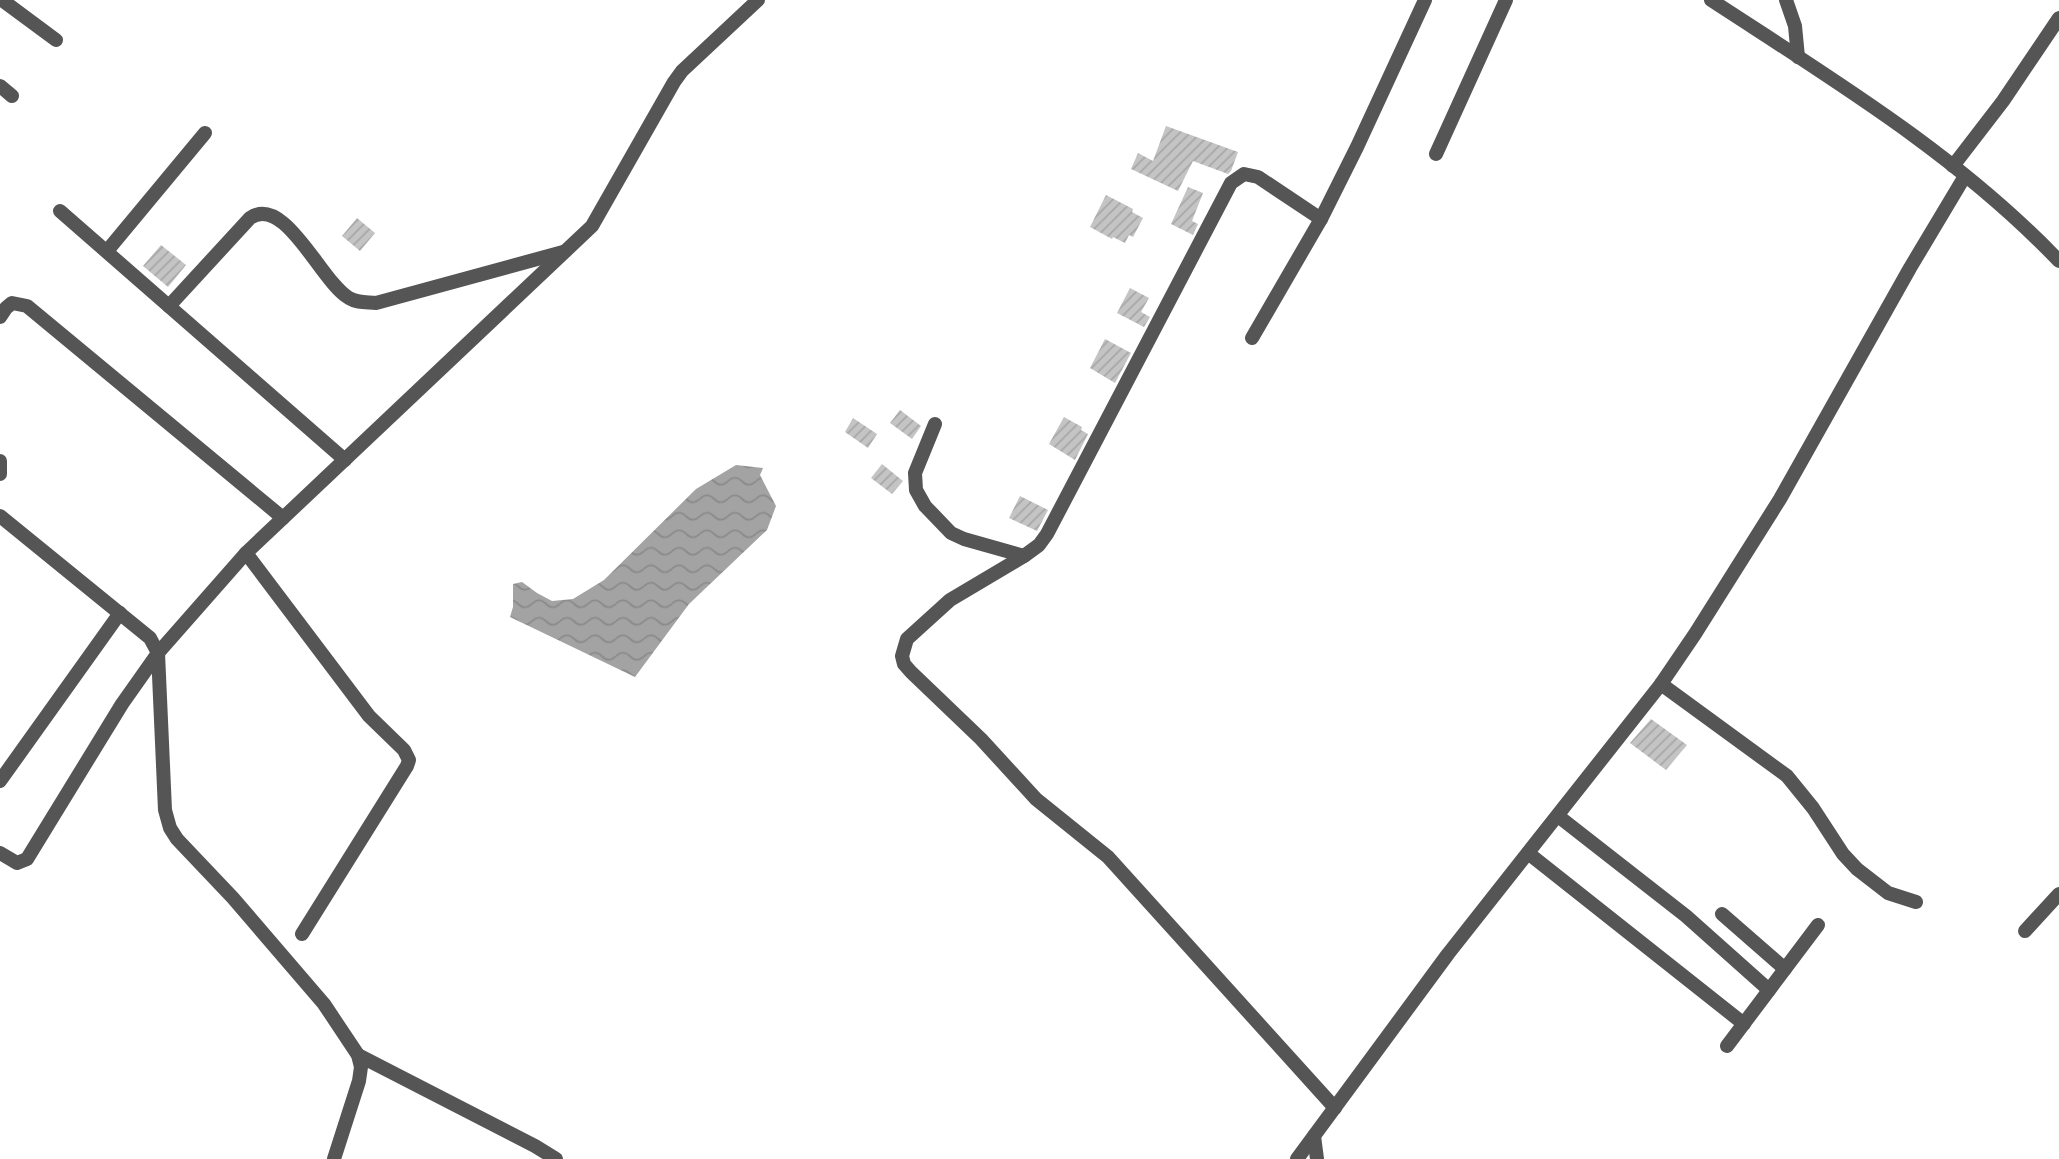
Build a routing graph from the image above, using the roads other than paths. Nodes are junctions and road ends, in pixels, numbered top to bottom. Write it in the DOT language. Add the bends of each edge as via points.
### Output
graph roads {
  1 [pos="2,0"];
  2 [pos="758,0"];
  3 [pos="1425,0"];
  4 [pos="1506,0"];
  5 [pos="1711,0"];
  6 [pos="1786,0"];
  7 [pos="2059,18"];
  8 [pos="56,40"];
  9 [pos="1798,57"];
  10 [pos="205,133"];
  11 [pos="1436,154"];
  12 [pos="1953,166"];
  13 [pos="1965,176"];
  14 [pos="61,211"];
  15 [pos="1321,219"];
  16 [pos="107,251"];
  17 [pos="567,251"];
  18 [pos="2059,261"];
  19 [pos="169,306"];
  20 [pos="0,317"];
  21 [pos="1252,338"];
  22 [pos="935,424"];
  23 [pos="345,460"];
  24 [pos="0,461"];
  25 [pos="0,474"];
  26 [pos="0,516"];
  27 [pos="283,518"];
  28 [pos="246,553"];
  29 [pos="1024,556"];
  30 [pos="120,613"];
  31 [pos="158,653"];
  32 [pos="1661,684"];
  33 [pos="0,781"];
  34 [pos="1558,816"];
  35 [pos="0,853"];
  36 [pos="1528,853"];
  37 [pos="2059,894"];
  38 [pos="1916,902"];
  39 [pos="1722,914"];
  40 [pos="1818,925"];
  41 [pos="2025,931"];
  42 [pos="302,934"];
  43 [pos="1785,969"];
  44 [pos="1769,990"];
  45 [pos="1744,1024"];
  46 [pos="1727,1046"];
  47 [pos="358,1055"];
  48 [pos="1335,1108"];
  49 [pos="1314,1136"];
  50 [pos="334,1159"];
  51 [pos="556,1159"];
  52 [pos="1297,1159"];
  53 [pos="1317,1159"];
  1 -- 8 [label="street"];
  2 -- 17 [label="street" via="682,71 593,226"];
  3 -- 15 [label="street"];
  4 -- 11 [label="street"];
  5 -- 9 [label="street"];
  6 -- 9 [label="street"];
  7 -- 12 [label="street"];
  9 -- 12 [label="street" via="1887,115"];
  10 -- 16 [label="street"];
  12 -- 13 [label="street"];
  13 -- 18 [label="street"];
  13 -- 32 [label="street" via="1780,499"];
  14 -- 16 [label="street"];
  15 -- 21 [label="street"];
  15 -- 29 [label="street" via="1258,177 1244,174 1231,183 1056,519 1039,545"];
  16 -- 19 [label="street"];
  17 -- 19 [label="street" via="376,303 358,302 331,282 280,219 262,213 250,218"];
  17 -- 23 [label="street"];
  19 -- 23 [label="street"];
  20 -- 27 [label="street" via="12,303 27,306"];
  22 -- 29 [label="street" via="915,473 916,490 925,506 964,540"];
  23 -- 27 [label="street"];
  24 -- 25 [label="street"];
  26 -- 30 [label="street"];
  27 -- 28 [label="street"];
  28 -- 31 [label="street"];
  28 -- 42 [label="street" via="369,716 409,760"];
  29 -- 48 [label="street" via="950,600 929,618 907,639 904,664 1036,799 1108,857"];
  30 -- 31 [label="street" via="150,638"];
  30 -- 33 [label="street"];
  31 -- 35 [label="street" via="31,854 17,863"];
  31 -- 47 [label="street" via="165,810 170,828 324,1004"];
  32 -- 34 [label="street"];
  32 -- 38 [label="street" via="1787,776 1857,869 1888,893"];
  34 -- 36 [label="street"];
  34 -- 44 [label="street" via="1686,916"];
  36 -- 45 [label="street"];
  36 -- 48 [label="street"];
  37 -- 41 [label="street"];
  39 -- 43 [label="street"];
  40 -- 43 [label="street"];
  43 -- 44 [label="street"];
  44 -- 45 [label="street"];
  45 -- 46 [label="street"];
  47 -- 50 [label="street" via="359,1081"];
  47 -- 51 [label="street"];
  48 -- 49 [label="street"];
  49 -- 52 [label="street"];
  49 -- 53 [label="street"];
}
